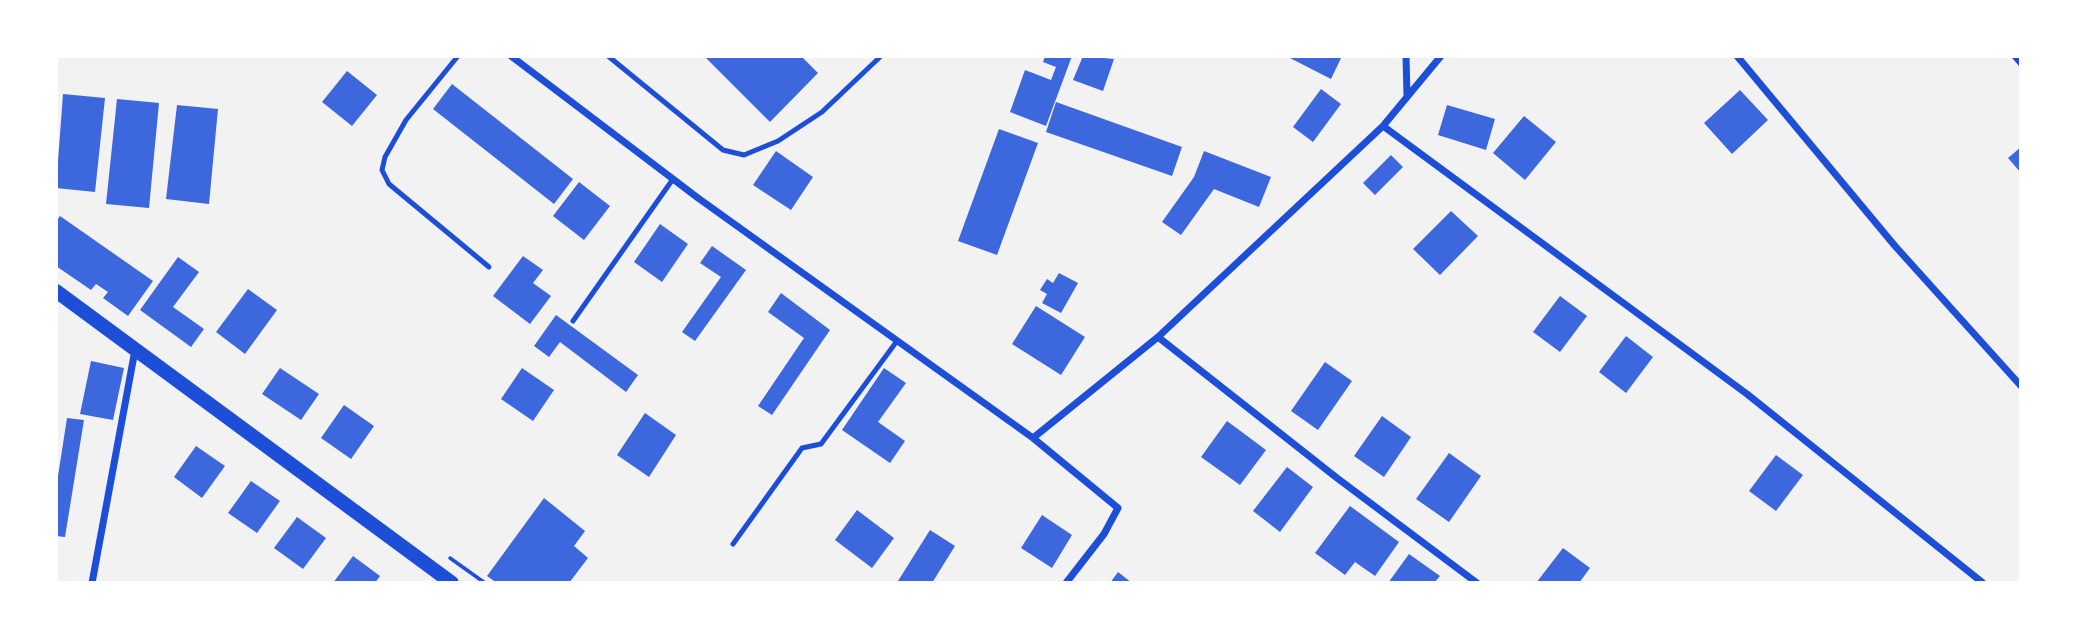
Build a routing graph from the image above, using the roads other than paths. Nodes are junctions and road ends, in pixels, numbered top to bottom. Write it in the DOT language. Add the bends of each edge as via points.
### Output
graph roads {
  1 [pos="458,56"];
  2 [pos="608,56"];
  3 [pos="881,56"];
  4 [pos="1406,56"];
  5 [pos="1441,56"];
  6 [pos="1737,56"];
  7 [pos="2015,56"];
  8 [pos="514,57"];
  9 [pos="2021,63"];
  10 [pos="1407,96"];
  11 [pos="1383,125"];
  12 [pos="673,179"];
  13 [pos="489,267"];
  14 [pos="56,291"];
  15 [pos="573,321"];
  16 [pos="1158,337"];
  17 [pos="897,341"];
  18 [pos="135,349"];
  19 [pos="2021,386"];
  20 [pos="1033,438"];
  21 [pos="733,544"];
  22 [pos="92,583"];
  23 [pos="452,583"];
  24 [pos="1066,583"];
  25 [pos="1477,583"];
  26 [pos="1983,583"];
  1 -- 13 [label="lane" via="406,120 382,170 390,184"];
  2 -- 3 [label="lane" via="723,150 744,155 778,141 822,111"];
  4 -- 10 [label="street"];
  5 -- 10 [label="street"];
  6 -- 19 [label="street" via="1895,246"];
  7 -- 9 [label="street"];
  8 -- 12 [label="street"];
  10 -- 11 [label="street"];
  11 -- 16 [label="street"];
  11 -- 26 [label="street" via="1747,394"];
  12 -- 15 [label="lane"];
  12 -- 17 [label="street"];
  14 -- 18 [label="main road"];
  16 -- 20 [label="street"];
  16 -- 25 [label="street"];
  17 -- 20 [label="street"];
  17 -- 21 [label="lane" via="821,444 802,448"];
  18 -- 22 [label="street"];
  18 -- 23 [label="main road"];
  20 -- 24 [label="street" via="1118,508"];
}
